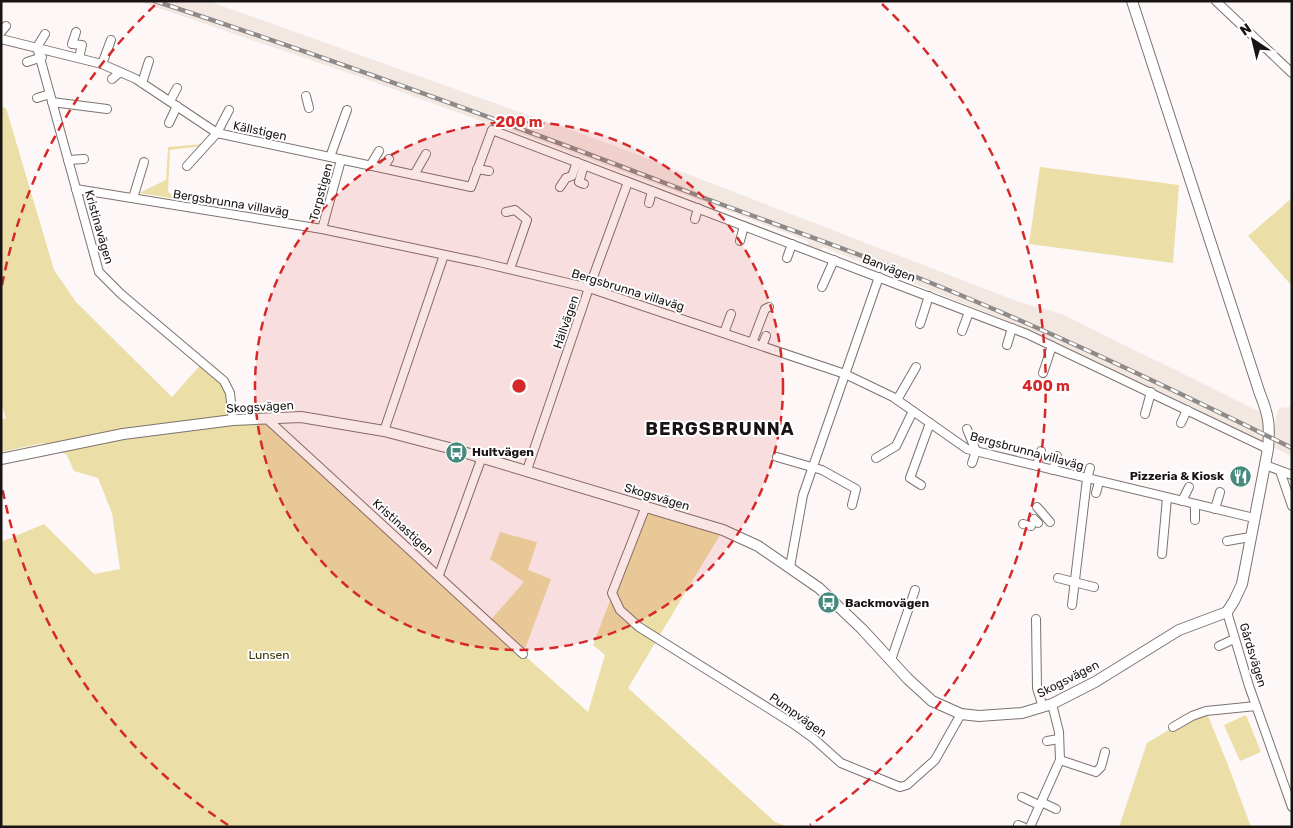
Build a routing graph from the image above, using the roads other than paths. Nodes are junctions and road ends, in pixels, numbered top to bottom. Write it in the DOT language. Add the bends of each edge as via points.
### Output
graph roads {
  1 [pos="1132,1"];
  2 [pos="1216,1"];
  3 [pos="76,32"];
  4 [pos="45,34"];
  5 [pos="1,39"];
  6 [pos="111,40"];
  7 [pos="37,47"];
  8 [pos="49,51"];
  9 [pos="79,58"];
  10 [pos="40,59"];
  11 [pos="27,62"];
  12 [pos="149,62"];
  13 [pos="102,64"];
  14 [pos="120,72"];
  15 [pos="1292,73"];
  16 [pos="112,79"];
  17 [pos="142,83"];
  18 [pos="177,88"];
  19 [pos="306,96"];
  20 [pos="37,98"];
  21 [pos="51,98"];
  22 [pos="174,104"];
  23 [pos="309,108"];
  24 [pos="107,109"];
  25 [pos="229,110"];
  26 [pos="347,110"];
  27 [pos="169,123"];
  28 [pos="492,130"];
  29 [pos="217,133"];
  30 [pos="479,141"];
  31 [pos="487,143"];
  32 [pos="379,151"];
  33 [pos="426,154"];
  34 [pos="330,158"];
  35 [pos="84,159"];
  36 [pos="68,160"];
  37 [pos="341,160"];
  38 [pos="389,160"];
  39 [pos="144,162"];
  40 [pos="580,164"];
  41 [pos="187,166"];
  42 [pos="370,166"];
  43 [pos="383,168"];
  44 [pos="477,169"];
  45 [pos="489,171"];
  46 [pos="400,172"];
  47 [pos="414,175"];
  48 [pos="397,182"];
  49 [pos="628,182"];
  50 [pos="584,184"];
  51 [pos="560,186"];
  52 [pos="76,189"];
  53 [pos="652,191"];
  54 [pos="134,198"];
  55 [pos="649,202"];
  56 [pos="698,208"];
  57 [pos="506,212"];
  58 [pos="694,218"];
  59 [pos="744,226"];
  60 [pos="322,229"];
  61 [pos="740,241"];
  62 [pos="792,244"];
  63 [pos="444,255"];
  64 [pos="787,258"];
  65 [pos="834,260"];
  66 [pos="510,269"];
  67 [pos="879,277"];
  68 [pos="822,287"];
  69 [pos="589,288"];
  70 [pos="930,296"];
  71 [pos="769,307"];
  72 [pos="969,312"];
  73 [pos="731,314"];
  74 [pos="920,324"];
  75 [pos="1012,328"];
  76 [pos="962,331"];
  77 [pos="724,333"];
  78 [pos="766,336"];
  79 [pos="752,342"];
  80 [pos="1007,344"];
  81 [pos="762,346"];
  82 [pos="1052,346"];
  83 [pos="916,367"];
  84 [pos="1043,373"];
  85 [pos="1111,373"];
  86 [pos="845,374"];
  87 [pos="860,381"];
  88 [pos="1109,383"];
  89 [pos="854,389"];
  90 [pos="1151,392"];
  91 [pos="897,400"];
  92 [pos="1188,410"];
  93 [pos="913,411"];
  94 [pos="1145,414"];
  95 [pos="266,418"];
  96 [pos="233,420"];
  97 [pos="930,423"];
  98 [pos="1181,423"];
  99 [pos="948,425"];
  100 [pos="967,429"];
  101 [pos="384,431"];
  102 [pos="943,432"];
  103 [pos="1268,449"];
  104 [pos="976,451"];
  105 [pos="1041,451"];
  106 [pos="1057,456"];
  107 [pos="482,457"];
  108 [pos="777,457"];
  109 [pos="876,458"];
  110 [pos="1,459"];
  111 [pos="972,463"];
  112 [pos="1265,465"];
  113 [pos="1037,466"];
  114 [pos="813,467"];
  115 [pos="1090,468"];
  116 [pos="527,470"];
  117 [pos="1053,470"];
  118 [pos="1280,471"];
  119 [pos="1292,475"];
  120 [pos="1078,477"];
  121 [pos="1087,479"];
  122 [pos="1098,482"];
  123 [pos="1149,484"];
  124 [pos="921,485"];
  125 [pos="1075,485"];
  126 [pos="1189,487"];
  127 [pos="1220,492"];
  128 [pos="1096,493"];
  129 [pos="1146,493"];
  130 [pos="1167,498"];
  131 [pos="1182,501"];
  132 [pos="1195,504"];
  133 [pos="852,505"];
  134 [pos="646,506"];
  135 [pos="1292,506"];
  136 [pos="1038,507"];
  137 [pos="1215,509"];
  138 [pos="1254,518"];
  139 [pos="1195,520"];
  140 [pos="1050,522"];
  141 [pos="1250,537"];
  142 [pos="1227,541"];
  143 [pos="1162,554"];
  144 [pos="790,567"];
  145 [pos="439,575"];
  146 [pos="1058,578"];
  147 [pos="1075,582"];
  148 [pos="1094,587"];
  149 [pos="916,590"];
  150 [pos="1072,605"];
  151 [pos="1228,612"];
  152 [pos="1036,618"];
  153 [pos="1234,639"];
  154 [pos="1219,646"];
  155 [pos="523,654"];
  156 [pos="891,660"];
  157 [pos="1048,706"];
  158 [pos="1256,706"];
  159 [pos="961,714"];
  160 [pos="1174,727"];
  161 [pos="1059,739"];
  162 [pos="1047,741"];
  163 [pos="1108,755"];
  164 [pos="1060,760"];
  165 [pos="1022,797"];
  166 [pos="1040,803"];
  167 [pos="1292,807"];
  168 [pos="1056,808"];
  169 [pos="1030,827"];
  1 -- 103 [label="street, Gårdsvägen" via="1269,416"];
  2 -- 15 [label="street"];
  3 -- 9 [label="street" via="72,44 82,45"];
  4 -- 7 [label="street"];
  5 -- 7 [label="street, Källstigen"];
  6 -- 13 [label="street"];
  7 -- 8 [label="street, Källstigen"];
  7 -- 10 [label="street, Kristinavägen"];
  8 -- 9 [label="street, Källstigen"];
  8 -- 10 [label="street"];
  9 -- 13 [label="street, Källstigen" via="87,65"];
  10 -- 11 [label="street"];
  10 -- 21 [label="street, Kristinavägen"];
  12 -- 17 [label="street"];
  13 -- 14 [label="street, Källstigen"];
  14 -- 16 [label="street"];
  14 -- 17 [label="street, Källstigen"];
  17 -- 22 [label="street, Källstigen"];
  18 -- 22 [label="street"];
  19 -- 23 [label="street"];
  20 -- 21 [label="street"];
  21 -- 24 [label="street"];
  21 -- 36 [label="street, Kristinavägen"];
  22 -- 27 [label="street"];
  22 -- 29 [label="street, Källstigen"];
  25 -- 29 [label="street"];
  26 -- 34 [label="street"];
  28 -- 31 [label="street, Källstigen"];
  28 -- 40 [label="street, Banvägen"];
  29 -- 34 [label="street, Källstigen" via="278,150"];
  29 -- 41 [label="street"];
  30 -- 31 [label="street"];
  31 -- 44 [label="street, Källstigen"];
  32 -- 42 [label="street"];
  33 -- 47 [label="street"];
  34 -- 37 [label="street, Källstigen"];
  35 -- 36 [label="street"];
  36 -- 52 [label="street, Kristinavägen"];
  37 -- 42 [label="street, Källstigen"];
  37 -- 60 [label="street, Torpstigen"];
  38 -- 43 [label="street"];
  39 -- 54 [label="street"];
  40 -- 49 [label="street, Banvägen"];
  40 -- 50 [label="street" via="579,182"];
  40 -- 51 [label="street"];
  42 -- 43 [label="street, Källstigen"];
  43 -- 46 [label="street, Källstigen"];
  44 -- 45 [label="street"];
  44 -- 47 [label="street, Källstigen" via="471,187 446,185"];
  46 -- 47 [label="street, Källstigen"];
  46 -- 48 [label="street"];
  49 -- 53 [label="street, Banvägen"];
  49 -- 69 [label="street, Hällvägen"];
  52 -- 54 [label="street, Bergsbrunna villaväg"];
  52 -- 96 [label="street, Kristinavägen" via="99,272 224,381 230,393"];
  53 -- 55 [label="street"];
  53 -- 56 [label="street, Banvägen"];
  54 -- 60 [label="street, Bergsbrunna villaväg"];
  56 -- 58 [label="street"];
  56 -- 59 [label="street, Banvägen"];
  57 -- 66 [label="street" via="515,210 527,220"];
  59 -- 61 [label="street"];
  59 -- 62 [label="street, Banvägen"];
  60 -- 63 [label="street, Bergsbrunna villaväg"];
  62 -- 64 [label="street"];
  62 -- 65 [label="street, Banvägen"];
  63 -- 66 [label="street, Bergsbrunna villaväg"];
  63 -- 101 [label="street"];
  65 -- 67 [label="street, Banvägen"];
  65 -- 68 [label="street"];
  66 -- 69 [label="street, Bergsbrunna villaväg"];
  67 -- 70 [label="street, Banvägen"];
  67 -- 86 [label="street" via="873,305"];
  69 -- 77 [label="street, Bergsbrunna villaväg"];
  69 -- 116 [label="street, Hällvägen"];
  70 -- 72 [label="street, Banvägen"];
  70 -- 74 [label="street"];
  71 -- 79 [label="street" via="765,309"];
  72 -- 75 [label="street, Banvägen"];
  72 -- 76 [label="street"];
  73 -- 77 [label="street"];
  75 -- 80 [label="street"];
  75 -- 82 [label="street, Banvägen"];
  77 -- 79 [label="street, Bergsbrunna villaväg"];
  78 -- 81 [label="street"];
  79 -- 81 [label="street, Bergsbrunna villaväg"];
  81 -- 86 [label="street, Bergsbrunna villaväg" via="808,366"];
  82 -- 84 [label="street"];
  82 -- 85 [label="street, Banvägen"];
  83 -- 91 [label="street"];
  85 -- 88 [label="street"];
  85 -- 90 [label="street, Banvägen"];
  86 -- 87 [label="street, Bergsbrunna villaväg"];
  86 -- 114 [label="street"];
  87 -- 89 [label="street"];
  87 -- 91 [label="street, Bergsbrunna villaväg"];
  90 -- 92 [label="street, Banvägen"];
  90 -- 94 [label="street"];
  91 -- 93 [label="street, Bergsbrunna villaväg"];
  92 -- 98 [label="street"];
  92 -- 103 [label="street, Banvägen" via="1208,423"];
  93 -- 97 [label="street, Bergsbrunna villaväg"];
  93 -- 109 [label="street" via="896,446"];
  95 -- 96 [label="street, Skogsvägen"];
  95 -- 101 [label="street, Skogsvägen" via="301,417"];
  95 -- 145 [label="street, Kristinastigen"];
  96 -- 110 [label="street, Skogsvägen" via="123,434"];
  97 -- 102 [label="street, Bergsbrunna villaväg"];
  97 -- 124 [label="street" via="910,478"];
  99 -- 102 [label="street"];
  100 -- 104 [label="street"];
  101 -- 107 [label="street, Skogsvägen"];
  102 -- 104 [label="street, Bergsbrunna villaväg" via="967,449"];
  103 -- 112 [label="street, Gårdsvägen"];
  104 -- 111 [label="street"];
  104 -- 113 [label="street, Bergsbrunna villaväg"];
  105 -- 113 [label="street"];
  106 -- 117 [label="street"];
  107 -- 116 [label="street, Skogsvägen"];
  107 -- 145 [label="street"];
  108 -- 114 [label="street"];
  112 -- 118 [label="street"];
  112 -- 138 [label="street, Gårdsvägen"];
  113 -- 117 [label="street, Bergsbrunna villaväg"];
  114 -- 133 [label="street" via="856,489"];
  114 -- 144 [label="street" via="803,495"];
  115 -- 121 [label="street"];
  116 -- 134 [label="street, Skogsvägen"];
  117 -- 120 [label="street, Bergsbrunna villaväg"];
  118 -- 119 [label="street"];
  118 -- 135 [label="street"];
  120 -- 121 [label="street, Bergsbrunna villaväg"];
  120 -- 125 [label="street"];
  121 -- 122 [label="street, Bergsbrunna villaväg"];
  121 -- 147 [label="street, Bergsbrunna villaväg"];
  122 -- 128 [label="street"];
  122 -- 129 [label="street, Bergsbrunna villaväg"];
  123 -- 129 [label="street"];
  126 -- 131 [label="street"];
  127 -- 137 [label="street"];
  129 -- 130 [label="street, Bergsbrunna villaväg"];
  130 -- 131 [label="street, Bergsbrunna villaväg"];
  130 -- 143 [label="street"];
  131 -- 132 [label="street, Bergsbrunna villaväg"];
  132 -- 137 [label="street, Bergsbrunna villaväg"];
  132 -- 139 [label="street"];
  134 -- 144 [label="street, Skogsvägen" via="723,530 758,546"];
  134 -- 159 [label="street, Pumpvägen" via="612,593 620,610 639,627 792,723 841,763 900,787 907,786 935,760"];
  136 -- 140 [label="street"];
  137 -- 138 [label="street, Bergsbrunna villaväg"];
  138 -- 141 [label="street, Gårdsvägen"];
  141 -- 142 [label="street"];
  141 -- 151 [label="street, Gårdsvägen" via="1242,584"];
  144 -- 156 [label="street, Skogsvägen" via="825,594"];
  145 -- 155 [label="street, Kristinastigen"];
  146 -- 147 [label="street"];
  147 -- 148 [label="street"];
  147 -- 150 [label="street, Bergsbrunna villaväg"];
  149 -- 156 [label="street"];
  151 -- 153 [label="street, Gårdsvägen"];
  151 -- 157 [label="street, Skogsvägen" via="1179,630 1095,682"];
  152 -- 157 [label="street" via="1037,688"];
  153 -- 154 [label="street"];
  153 -- 158 [label="street, Gårdsvägen"];
  156 -- 159 [label="street, Skogsvägen" via="932,701"];
  157 -- 159 [label="street, Skogsvägen" via="1022,713"];
  157 -- 161 [label="street"];
  158 -- 160 [label="street" via="1206,711"];
  158 -- 167 [label="street, Gårdsvägen"];
  161 -- 162 [label="street"];
  161 -- 164 [label="street"];
  163 -- 164 [label="street" via="1105,752 1102,771 1092,772 1081,765"];
  164 -- 166 [label="street"];
  165 -- 166 [label="street"];
  166 -- 168 [label="street"];
  166 -- 169 [label="street"];
}
